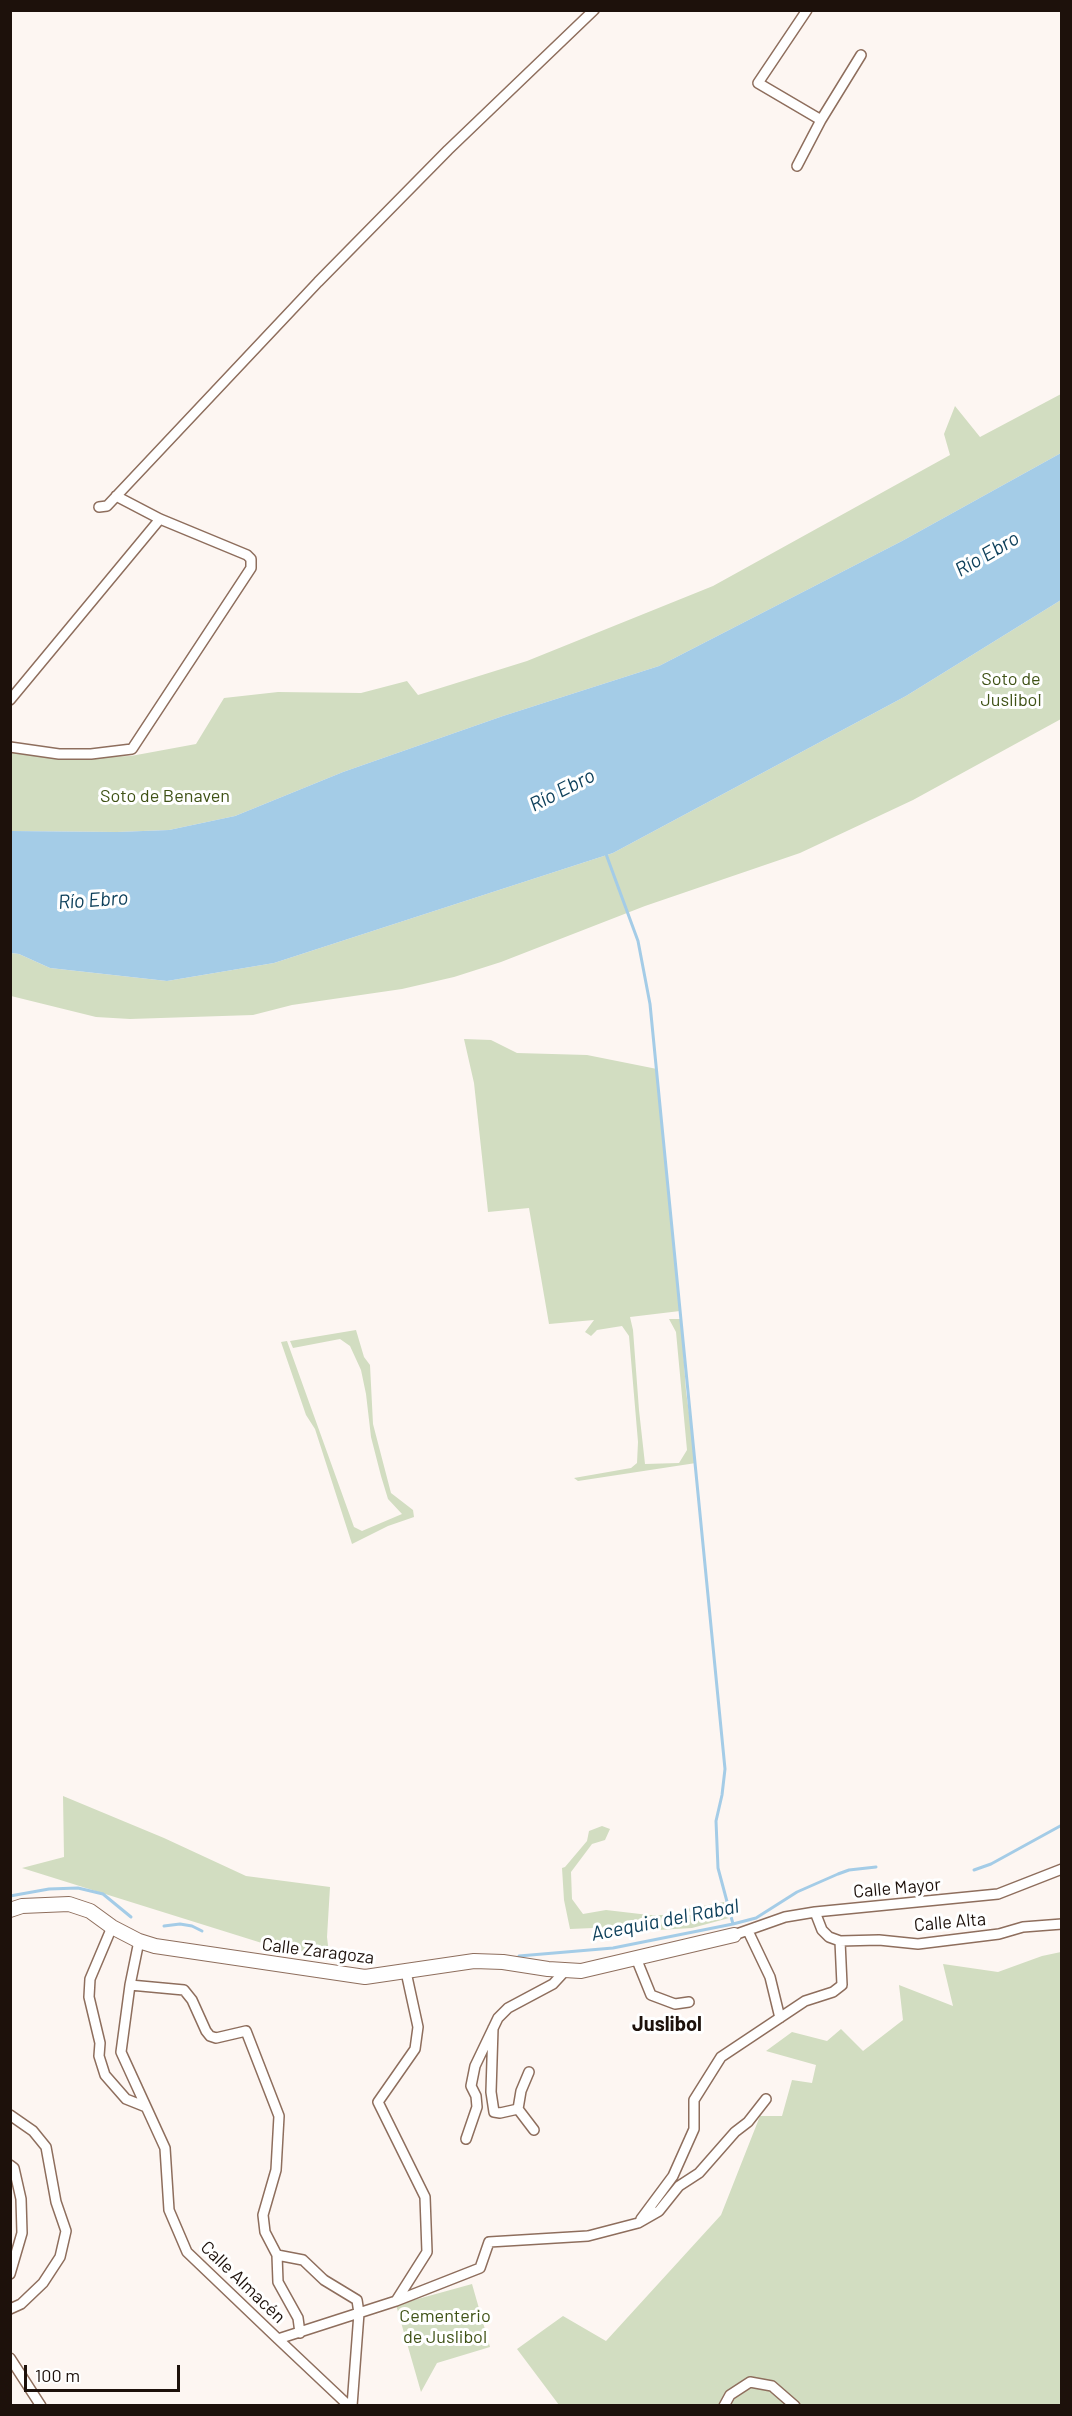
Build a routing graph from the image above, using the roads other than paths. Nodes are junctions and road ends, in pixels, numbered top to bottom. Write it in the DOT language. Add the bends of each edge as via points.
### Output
graph roads {
  1 [pos="594,10"];
  2 [pos="807,10"];
  3 [pos="861,55"];
  4 [pos="821,120"];
  5 [pos="797,166"];
  6 [pos="116,496"];
  7 [pos="99,507"];
  8 [pos="160,519"];
  9 [pos="10,700"];
  10 [pos="10,747"];
  11 [pos="1062,1869"];
  12 [pos="10,1910"];
  13 [pos="815,1912"];
  14 [pos="1062,1924"];
  15 [pos="112,1927"];
  16 [pos="748,1931"];
  17 [pos="734,1935"];
  18 [pos="139,1941"];
  19 [pos="840,1941"];
  20 [pos="636,1958"];
  21 [pos="565,1971"];
  22 [pos="406,1972"];
  23 [pos="130,1985"];
  24 [pos="689,2002"];
  25 [pos="780,2018"];
  26 [pos="493,2028"];
  27 [pos="529,2072"];
  28 [pos="766,2099"];
  29 [pos="146,2107"];
  30 [pos="518,2109"];
  31 [pos="10,2115"];
  32 [pos="534,2130"];
  33 [pos="466,2139"];
  34 [pos="12,2165"];
  35 [pos="638,2223"];
  36 [pos="277,2255"];
  37 [pos="10,2274"];
  38 [pos="396,2301"];
  39 [pos="10,2309"];
  40 [pos="359,2313"];
  41 [pos="300,2333"];
  42 [pos="278,2339"];
  43 [pos="10,2358"];
  44 [pos="41,2406"];
  45 [pos="351,2406"];
  46 [pos="724,2406"];
  47 [pos="795,2406"];
  1 -- 6 [label="street" via="342,257"];
  2 -- 4 [label="street" via="758,83"];
  3 -- 4 [label="street"];
  4 -- 5 [label="street"];
  6 -- 7 [label="street" via="107,506"];
  6 -- 8 [label="street"];
  8 -- 9 [label="street"];
  8 -- 10 [label="street" via="247,555 251,568 132,749 59,754"];
  11 -- 13 [label="street, Calle Mayor" via="985,1897"];
  12 -- 15 [label="street, Calle Zaragoza" via="69,1904 90,1911"];
  13 -- 16 [label="street, Calle Mayor" via="785,1917"];
  13 -- 19 [label="street" via="822,1930"];
  14 -- 19 [label="street, Calle Alta" via="918,1944"];
  15 -- 18 [label="street, Calle Zaragoza"];
  15 -- 29 [label="street" via="90,1979 89,1997 100,2043 99,2056 105,2075 126,2099"];
  16 -- 17 [label="street, Calle Mayor"];
  16 -- 25 [label="street" via="770,1977"];
  17 -- 20 [label="street, Calle Zaragoza"];
  18 -- 22 [label="street, Calle Zaragoza" via="365,1977"];
  18 -- 23 [label="street, Calle Almacén"];
  19 -- 25 [label="street" via="842,1985 805,2001"];
  20 -- 21 [label="street, Calle Zaragoza"];
  20 -- 24 [label="street" via="651,1995 675,2004"];
  21 -- 22 [label="street, Calle Zaragoza" via="474,1961"];
  21 -- 26 [label="street" via="554,1984 504,2011"];
  22 -- 38 [label="street" via="418,2027 415,2049 378,2102 424,2197 427,2253"];
  23 -- 29 [label="street, Calle Almacén" via="121,2052"];
  23 -- 36 [label="street" via="184,1990 210,2036 246,2031 279,2116 276,2170 263,2215 265,2232"];
  25 -- 35 [label="street" via="721,2057 693,2100 694,2129 673,2176"];
  26 -- 30 [label="street" via="490,2092 494,2112"];
  26 -- 33 [label="street" via="472,2079 477,2107"];
  27 -- 30 [label="street"];
  28 -- 35 [label="street" via="699,2173 679,2186 659,2211"];
  29 -- 42 [label="street, Calle Almacén" via="165,2148 169,2210 187,2252"];
  30 -- 32 [label="street"];
  31 -- 39 [label="street" via="33,2131 46,2147 56,2202 66,2231 60,2257 43,2283"];
  34 -- 37 [label="street" via="21,2199 22,2233"];
  35 -- 38 [label="street, Calle Almacén" via="588,2236 489,2242 480,2268"];
  36 -- 40 [label="street" via="303,2260 324,2280 357,2300"];
  36 -- 41 [label="street" via="278,2282 298,2319"];
  38 -- 40 [label="street, Calle Almacén"];
  40 -- 41 [label="street, Calle Almacén"];
  40 -- 45 [label="street"];
  41 -- 42 [label="street, Calle Almacén"];
  42 -- 45 [label="street"];
  43 -- 44 [label="street"];
  46 -- 47 [label="street" via="730,2395 750,2382 772,2386"];
}
